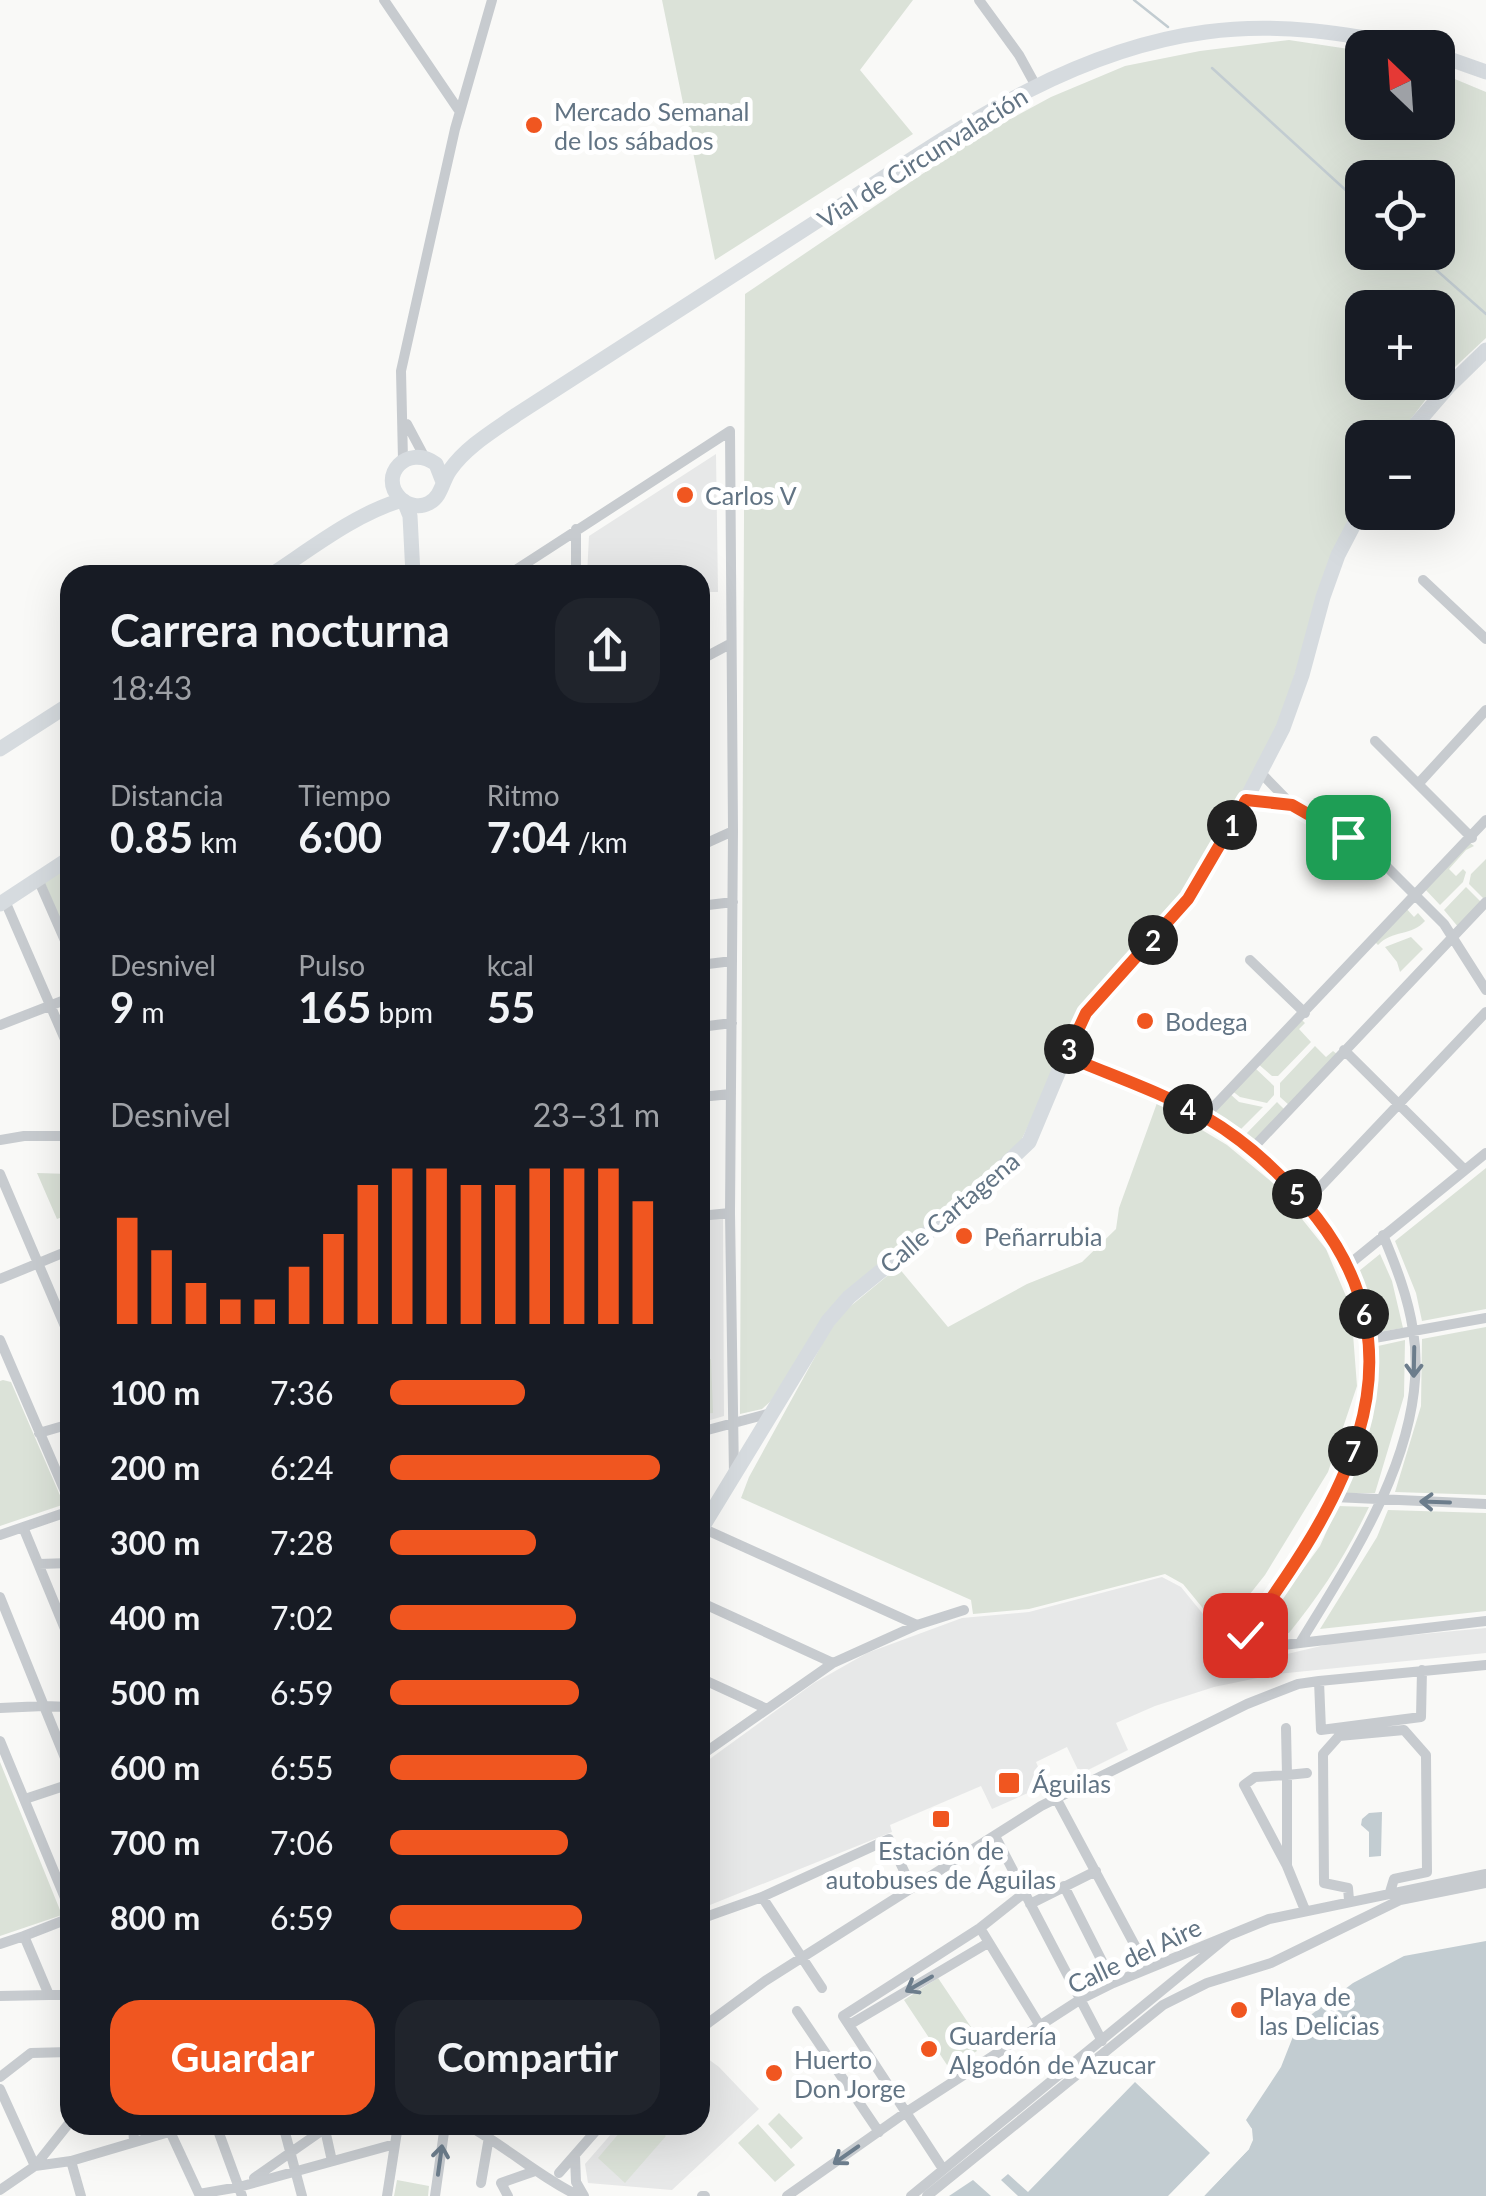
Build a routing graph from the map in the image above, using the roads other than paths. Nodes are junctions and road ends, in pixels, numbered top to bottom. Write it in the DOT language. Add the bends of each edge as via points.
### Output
graph roads {
  1 [pos="384,0"];
  2 [pos="492,0"];
  3 [pos="979,0"];
  4 [pos="1345,34"];
  5 [pos="1455,60"];
  6 [pos="1486,72"];
  7 [pos="1036,86"];
  8 [pos="460,112"];
  9 [pos="1484,356"];
  10 [pos="400,404"];
  11 [pos="1418,420"];
  12 [pos="480,440"];
  13 [pos="425,457"];
  14 [pos="403,460"];
  15 [pos="393,481"];
  16 [pos="442,482"];
  17 [pos="403,501"];
  18 [pos="430,502"];
  19 [pos="346,526"];
  20 [pos="576,530"];
  21 [pos="1351,530"];
  22 [pos="413,546"];
  23 [pos="286,565"];
  24 [pos="412,565"];
  25 [pos="523,565"];
  26 [pos="576,565"];
  27 [pos="1423,580"];
  28 [pos="1486,639"];
  29 [pos="730,644"];
  30 [pos="710,655"];
  31 [pos="1486,710"];
  32 [pos="60,711"];
  33 [pos="1375,741"];
  34 [pos="0,750"];
  35 [pos="1260,772"];
  36 [pos="1419,782"];
  37 [pos="1246,800"];
  38 [pos="1292,805"];
  39 [pos="1486,820"];
  40 [pos="733,832"];
  41 [pos="1471,837"];
  42 [pos="710,842"];
  43 [pos="60,865"];
  44 [pos="38,879"];
  45 [pos="1415,895"];
  46 [pos="2,902"];
  47 [pos="733,902"];
  48 [pos="1485,902"];
  49 [pos="710,905"];
  50 [pos="60,929"];
  51 [pos="1454,937"];
  52 [pos="1250,960"];
  53 [pos="732,962"];
  54 [pos="710,965"];
  55 [pos="1486,990"];
  56 [pos="60,1002"];
  57 [pos="52,1006"];
  58 [pos="1486,1012"];
  59 [pos="1304,1013"];
  60 [pos="732,1023"];
  61 [pos="0,1025"];
  62 [pos="60,1026"];
  63 [pos="710,1026"];
  64 [pos="1345,1050"];
  65 [pos="1066,1056"];
  66 [pos="731,1094"];
  67 [pos="710,1097"];
  68 [pos="1400,1104"];
  69 [pos="1204,1117"];
  70 [pos="60,1136"];
  71 [pos="0,1140"];
  72 [pos="1252,1150"];
  73 [pos="1486,1153"];
  74 [pos="1465,1170"];
  75 [pos="0,1174"];
  76 [pos="1305,1203"];
  77 [pos="730,1213"];
  78 [pos="710,1215"];
  79 [pos="1382,1235"];
  80 [pos="60,1254"];
  81 [pos="38,1263"];
  82 [pos="1347,1266"];
  83 [pos="0,1279"];
  84 [pos="60,1315"];
  85 [pos="1486,1318"];
  86 [pos="1414,1332"];
  87 [pos="1368,1339"];
  88 [pos="0,1340"];
  89 [pos="12,1369"];
  90 [pos="0,1374"];
  91 [pos="773,1412"];
  92 [pos="732,1422"];
  93 [pos="60,1427"];
  94 [pos="710,1429"];
  95 [pos="39,1433"];
  96 [pos="734,1476"];
  97 [pos="60,1483"];
  98 [pos="1334,1497"];
  99 [pos="1384,1501"];
  100 [pos="1486,1504"];
  101 [pos="60,1511"];
  102 [pos="710,1515"];
  103 [pos="23,1527"];
  104 [pos="710,1534"];
  105 [pos="0,1535"];
  106 [pos="60,1563"];
  107 [pos="39,1564"];
  108 [pos="0,1597"];
  109 [pos="710,1607"];
  110 [pos="964,1610"];
  111 [pos="60,1615"];
  112 [pos="1486,1621"];
  113 [pos="917,1625"];
  114 [pos="1300,1643"];
  115 [pos="832,1663"];
  116 [pos="1486,1664"];
  117 [pos="1422,1670"];
  118 [pos="1319,1680"];
  119 [pos="710,1682"];
  120 [pos="44,1706"];
  121 [pos="60,1707"];
  122 [pos="0,1708"];
  123 [pos="767,1708"];
  124 [pos="1286,1728"];
  125 [pos="0,1741"];
  126 [pos="60,1745"];
  127 [pos="710,1748"];
  128 [pos="1307,1773"];
  129 [pos="1286,1775"];
  130 [pos="60,1788"];
  131 [pos="1056,1798"];
  132 [pos="25,1800"];
  133 [pos="996,1836"];
  134 [pos="1287,1866"];
  135 [pos="1096,1872"];
  136 [pos="1486,1874"];
  137 [pos="1486,1883"];
  138 [pos="60,1886"];
  139 [pos="1064,1886"];
  140 [pos="912,1888"];
  141 [pos="1390,1892"];
  142 [pos="762,1897"];
  143 [pos="1027,1899"];
  144 [pos="1349,1900"];
  145 [pos="1305,1910"];
  146 [pos="710,1915"];
  147 [pos="60,1922"];
  148 [pos="980,1928"];
  149 [pos="1234,1931"];
  150 [pos="24,1936"];
  151 [pos="988,1943"];
  152 [pos="0,1944"];
  153 [pos="1188,1950"];
  154 [pos="803,1958"];
  155 [pos="1196,1964"];
  156 [pos="1147,1968"];
  157 [pos="1113,1983"];
  158 [pos="822,1988"];
  159 [pos="60,1994"];
  160 [pos="49,1995"];
  161 [pos="0,1996"];
  162 [pos="1081,1999"];
  163 [pos="797,2011"];
  164 [pos="710,2021"];
  165 [pos="849,2025"];
  166 [pos="1040,2026"];
  167 [pos="1102,2040"];
  168 [pos="60,2052"];
  169 [pos="0,2078"];
  170 [pos="0,2089"];
  171 [pos="905,2113"];
  172 [pos="879,2132"];
  173 [pos="60,2135"];
  174 [pos="134,2135"];
  175 [pos="151,2135"];
  176 [pos="171,2135"];
  177 [pos="220,2135"];
  178 [pos="286,2135"];
  179 [pos="313,2135"];
  180 [pos="328,2135"];
  181 [pos="396,2135"];
  182 [pos="444,2135"];
  183 [pos="486,2135"];
  184 [pos="593,2135"];
  185 [pos="490,2137"];
  186 [pos="134,2142"];
  187 [pos="395,2144"];
  188 [pos="290,2151"];
  189 [pos="575,2156"];
  190 [pos="70,2161"];
  191 [pos="332,2161"];
  192 [pos="35,2166"];
  193 [pos="944,2170"];
  194 [pos="295,2171"];
  195 [pos="538,2172"];
  196 [pos="560,2172"];
  197 [pos="576,2179"];
  198 [pos="481,2183"];
  199 [pos="243,2188"];
  200 [pos="562,2188"];
  201 [pos="3,2192"];
  202 [pos="199,2195"];
  203 [pos="80,2196"];
  204 [pos="302,2196"];
  205 [pos="386,2196"];
  206 [pos="435,2196"];
  207 [pos="508,2196"];
  208 [pos="582,2196"];
  209 [pos="787,2196"];
  210 [pos="911,2196"];
  211 [pos="927,2196"];
  1 -- 8 [label="street"];
  2 -- 8 [label="street"];
  3 -- 7 [label="street"];
  4 -- 7 [label="main road, Vial de Circunvalación" via="1288,28 1206,32 1128,50"];
  5 -- 6 [label="main road"];
  7 -- 12 [label="main road, Vial de Circunvalación"];
  8 -- 10 [label="street" via="401,371"];
  9 -- 11 [label="main road"];
  10 -- 13 [label="street"];
  10 -- 14 [label="street"];
  12 -- 13 [label="main road, Vial de Circunvalación"];
  12 -- 16 [label="main road, Vial de Circunvalación"];
  13 -- 14 [label="main road"];
  13 -- 16 [label="main road" via="438,466"];
  14 -- 15 [label="main road"];
  15 -- 17 [label="main road"];
  15 -- 19 [label="main road"];
  16 -- 18 [label="main road"];
  17 -- 18 [label="main road"];
  17 -- 19 [label="main road"];
  17 -- 22 [label="main road"];
  18 -- 22 [label="main road"];
  19 -- 23 [label="main road"];
  20 -- 25 [label="street"];
  20 -- 26 [label="street"];
  20 -- 29 [label="street" via="730,431"];
  21 -- 35 [label="main road, Calle Cartagena" via="1323,598 1294,701"];
  22 -- 24 [label="main road"];
  27 -- 28 [label="street"];
  29 -- 30 [label="street"];
  29 -- 40 [label="street"];
  31 -- 36 [label="street"];
  32 -- 34 [label="main road"];
  33 -- 36 [label="street"];
  35 -- 37 [label="main road, Calle Cartagena"];
  35 -- 38 [label="street"];
  36 -- 41 [label="street"];
  37 -- 38 [label="street"];
  37 -- 65 [label="main road, Calle Cartagena" via="1188,899 1086,1013"];
  38 -- 45 [label="street" via="1348,837"];
  39 -- 41 [label="street"];
  40 -- 42 [label="street"];
  40 -- 47 [label="street"];
  41 -- 45 [label="street"];
  43 -- 44 [label="main road"];
  44 -- 46 [label="main road"];
  44 -- 50 [label="street"];
  45 -- 51 [label="street"];
  45 -- 59 [label="street"];
  46 -- 57 [label="street"];
  47 -- 49 [label="street"];
  47 -- 53 [label="street"];
  48 -- 51 [label="street"];
  51 -- 55 [label="street"];
  51 -- 64 [label="street"];
  52 -- 59 [label="street"];
  53 -- 54 [label="street"];
  53 -- 60 [label="street"];
  56 -- 57 [label="street"];
  57 -- 61 [label="street"];
  57 -- 62 [label="street"];
  58 -- 68 [label="street"];
  59 -- 69 [label="street"];
  60 -- 63 [label="street"];
  60 -- 66 [label="street"];
  64 -- 68 [label="street"];
  64 -- 72 [label="street"];
  65 -- 69 [label="street"];
  65 -- 91 [label="main road, Calle Cartagena" via="1029,1142 838,1308"];
  66 -- 67 [label="street"];
  66 -- 77 [label="street"];
  68 -- 74 [label="street"];
  68 -- 76 [label="street"];
  69 -- 72 [label="street"];
  70 -- 71 [label="street"];
  72 -- 76 [label="street"];
  73 -- 74 [label="street"];
  74 -- 79 [label="street"];
  75 -- 81 [label="street"];
  76 -- 82 [label="street"];
  77 -- 78 [label="street"];
  77 -- 92 [label="street"];
  79 -- 82 [label="street"];
  79 -- 86 [label="street" via="1402,1279"];
  80 -- 81 [label="street"];
  81 -- 83 [label="street"];
  81 -- 84 [label="street"];
  82 -- 87 [label="street"];
  85 -- 86 [label="street"];
  86 -- 87 [label="street"];
  86 -- 99 [label="street, one-way" via="1412,1398"];
  87 -- 98 [label="street" via="1365,1409"];
  88 -- 89 [label="street"];
  89 -- 90 [label="street"];
  89 -- 95 [label="street"];
  91 -- 92 [label="street"];
  91 -- 96 [label="main road, Calle Cartagena"];
  92 -- 94 [label="street"];
  92 -- 96 [label="street"];
  93 -- 95 [label="street"];
  95 -- 97 [label="street"];
  96 -- 102 [label="main road, Calle Cartagena"];
  98 -- 99 [label="street"];
  98 -- 114 [label="street" via="1310,1545 1241,1633 1265,1645"];
  100 -- 99 [label="street, one-way"];
  99 -- 114 [label="street"];
  101 -- 103 [label="street"];
  103 -- 105 [label="street"];
  103 -- 107 [label="street"];
  104 -- 113 [label="street"];
  106 -- 107 [label="street"];
  107 -- 111 [label="street"];
  108 -- 120 [label="street"];
  109 -- 115 [label="street"];
  110 -- 113 [label="street"];
  112 -- 114 [label="street"];
  113 -- 115 [label="street"];
  115 -- 123 [label="street"];
  116 -- 117 [label="street"];
  117 -- 118 [label="street"];
  117 -- 118 [label="street" via="1421,1716 1321,1730"];
  118 -- 131 [label="street" via="1247,1704"];
  119 -- 123 [label="street"];
  120 -- 121 [label="street"];
  120 -- 122 [label="street"];
  120 -- 126 [label="street"];
  123 -- 127 [label="street"];
  124 -- 129 [label="street"];
  125 -- 132 [label="street"];
  128 -- 129 [label="street"];
  129 -- 134 [label="street"];
  129 -- 134 [label="street" via="1254,1777 1244,1785"];
  130 -- 132 [label="street"];
  131 -- 133 [label="street"];
  131 -- 135 [label="street"];
  132 -- 138 [label="street"];
  133 -- 140 [label="street"];
  133 -- 143 [label="street"];
  134 -- 145 [label="street"];
  135 -- 139 [label="street"];
  135 -- 156 [label="street"];
  136 -- 141 [label="street, Calle del Aire"];
  137 -- 211 [label="street" via="1400,1900 1271,1963 1163,2005"];
  139 -- 143 [label="street"];
  139 -- 157 [label="street"];
  140 -- 142 [label="street" via="889,1840"];
  140 -- 154 [label="street"];
  141 -- 144 [label="street, Calle del Aire"];
  141 -- 144 [label="street" via="1394,1878 1426,1872 1426,1754 1404,1730 1338,1736 1322,1754 1324,1883 1348,1888"];
  142 -- 146 [label="street"];
  142 -- 154 [label="street"];
  143 -- 148 [label="street"];
  143 -- 162 [label="street"];
  144 -- 145 [label="street, Calle del Aire"];
  145 -- 149 [label="street, Calle del Aire"];
  147 -- 150 [label="street"];
  148 -- 151 [label="street"];
  148 -- 165 [label="street" via="843,2016"];
  149 -- 153 [label="street, Calle del Aire"];
  149 -- 155 [label="street"];
  150 -- 152 [label="street"];
  150 -- 160 [label="street"];
  151 -- 165 [label="street, one-way"];
  151 -- 166 [label="street"];
  153 -- 155 [label="street"];
  153 -- 156 [label="street, Calle del Aire"];
  154 -- 158 [label="street"];
  154 -- 164 [label="street"];
  155 -- 167 [label="street"];
  156 -- 157 [label="street, Calle del Aire"];
  157 -- 162 [label="street, Calle del Aire"];
  159 -- 160 [label="street"];
  160 -- 161 [label="street"];
  162 -- 166 [label="street, Calle del Aire"];
  162 -- 167 [label="street"];
  163 -- 172 [label="street"];
  165 -- 171 [label="street"];
  166 -- 171 [label="street, Calle del Aire"];
  167 -- 193 [label="street"];
  168 -- 169 [label="street" via="31,2053"];
  170 -- 192 [label="street"];
  171 -- 172 [label="street, Calle del Aire"];
  171 -- 193 [label="street"];
  172 -- 209 [label="street, Calle del Aire, one-way"];
  173 -- 192 [label="street"];
  174 -- 186 [label="street"];
  175 -- 186 [label="street"];
  176 -- 202 [label="street"];
  177 -- 199 [label="street"];
  178 -- 188 [label="street"];
  179 -- 188 [label="street"];
  180 -- 191 [label="street"];
  181 -- 187 [label="street"];
  206 -- 182 [label="street, one-way"];
  183 -- 185 [label="street"];
  184 -- 189 [label="street"];
  185 -- 195 [label="street"];
  185 -- 198 [label="street"];
  186 -- 190 [label="street"];
  187 -- 191 [label="street"];
  187 -- 205 [label="street"];
  188 -- 194 [label="street"];
  188 -- 199 [label="street"];
  189 -- 196 [label="street"];
  189 -- 197 [label="street"];
  190 -- 192 [label="street"];
  190 -- 203 [label="street"];
  191 -- 194 [label="street"];
  192 -- 201 [label="street"];
  193 -- 210 [label="street"];
  194 -- 199 [label="street"];
  194 -- 204 [label="street"];
  195 -- 196 [label="street"];
  195 -- 200 [label="street"];
  195 -- 207 [label="street" via="501,2184"];
  196 -- 197 [label="street" via="570,2170"];
  196 -- 200 [label="street"];
  197 -- 200 [label="street"];
  197 -- 208 [label="street"];
  199 -- 202 [label="street"];
  200 -- 208 [label="street"];
}
